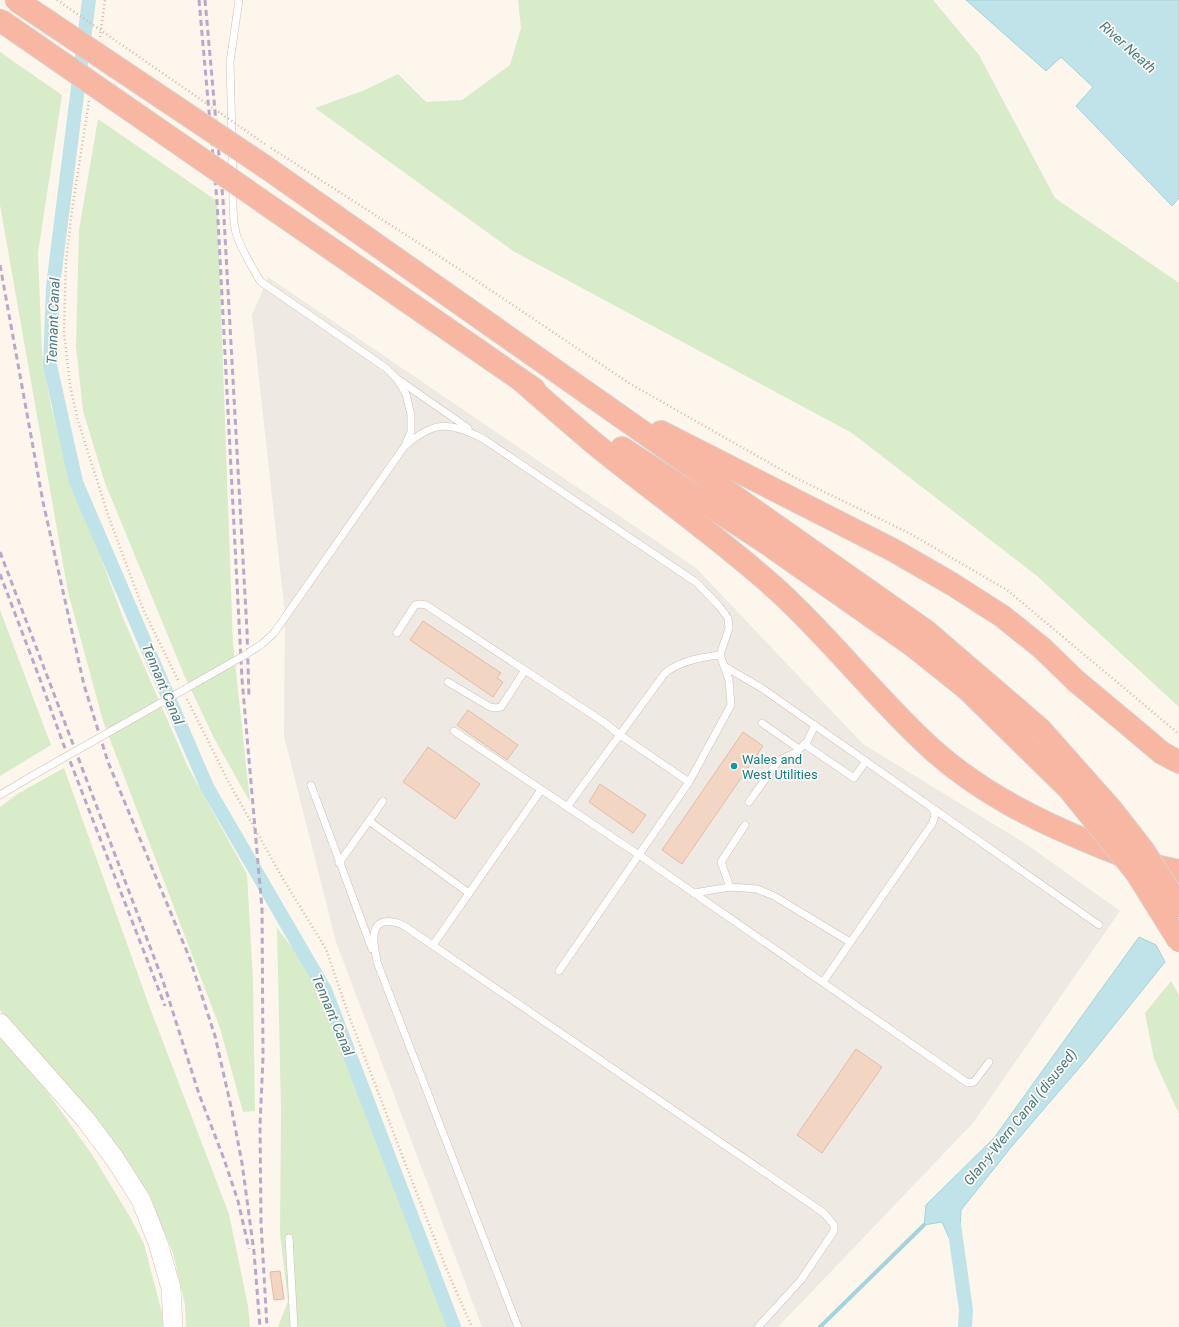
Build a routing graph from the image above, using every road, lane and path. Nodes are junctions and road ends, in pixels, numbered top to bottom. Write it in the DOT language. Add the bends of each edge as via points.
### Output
graph roads {
  1 [pos="16,0"];
  2 [pos="57,0"];
  3 [pos="239,0"];
  4 [pos="0,20"];
  5 [pos="558,372"];
  6 [pos="397,379"];
  7 [pos="522,381"];
  8 [pos="482,438"];
  9 [pos="404,447"];
  10 [pos="397,633"];
  11 [pos="919,638"];
  12 [pos="720,655"];
  13 [pos="724,666"];
  14 [pos="525,670"];
  15 [pos="448,682"];
  16 [pos="762,723"];
  17 [pos="815,726"];
  18 [pos="454,731"];
  19 [pos="1179,734"];
  20 [pos="620,735"];
  21 [pos="802,747"];
  22 [pos="866,761"];
  23 [pos="1179,762"];
  24 [pos="689,782"];
  25 [pos="311,785"];
  26 [pos="541,790"];
  27 [pos="0,795"];
  28 [pos="383,801"];
  29 [pos="749,802"];
  30 [pos="567,807"];
  31 [pos="933,809"];
  32 [pos="369,821"];
  33 [pos="745,825"];
  34 [pos="639,855"];
  35 [pos="339,863"];
  36 [pos="1179,871"];
  37 [pos="730,887"];
  38 [pos="469,893"];
  39 [pos="694,893"];
  40 [pos="1179,906"];
  41 [pos="1099,925"];
  42 [pos="1179,941"];
  43 [pos="850,942"];
  44 [pos="433,945"];
  45 [pos="377,962"];
  46 [pos="559,971"];
  47 [pos="823,982"];
  48 [pos="0,1023"];
  49 [pos="989,1062"];
  50 [pos="289,1238"];
  51 [pos="173,1327"];
  52 [pos="294,1327"];
  53 [pos="518,1327"];
  54 [pos="758,1327"];
  1 -- 5 [label="highway, bridge" via="267,168"];
  2 -- 19 [label="path, bridge" via="269,146 629,383 794,477 909,533 1007,590"];
  3 -- 6 [label="lane" via="230,62 236,233 260,281 386,368"];
  4 -- 7 [label="highway, bridge"];
  5 -- 11 [label="highway" via="748,507"];
  5 -- 23 [label="highway" via="651,426 881,544 952,584 1002,616 1124,721 1162,752"];
  6 -- 8 [label="lane"];
  6 -- 9 [label="lane" via="406,394 411,415 411,432"];
  7 -- 11 [label="highway" via="768,544"];
  7 -- 36 [label="highway, bridge" via="595,444 735,552 779,591 890,708 935,751 980,787 1038,820 1069,834 1156,867"];
  8 -- 9 [label="lane" via="461,428 446,426 430,429"];
  8 -- 12 [label="lane" via="697,583 728,618 729,628"];
  9 -- 27 [label="lane, bridge" via="274,633 262,644"];
  10 -- 14 [label="lane" via="415,605 426,605"];
  11 -- 40 [label="highway, bridge" via="1040,729 1111,809 1143,850"];
  11 -- 42 [label="highway, bridge" via="1069,789 1136,872"];
  12 -- 13 [label="lane"];
  12 -- 20 [label="lane" via="681,663 665,673"];
  13 -- 17 [label="lane" via="763,689"];
  13 -- 24 [label="lane" via="729,680 731,705"];
  14 -- 15 [label="lane" via="501,707 496,708"];
  14 -- 20 [label="lane"];
  16 -- 21 [label="lane"];
  17 -- 21 [label="lane"];
  17 -- 22 [label="lane"];
  18 -- 26 [label="lane"];
  20 -- 24 [label="lane"];
  20 -- 30 [label="lane"];
  21 -- 22 [label="lane" via="854,778"];
  21 -- 29 [label="lane" via="779,760"];
  22 -- 31 [label="lane"];
  24 -- 34 [label="lane"];
  25 -- 35 [label="lane"];
  26 -- 30 [label="lane"];
  26 -- 38 [label="lane"];
  28 -- 32 [label="lane"];
  30 -- 34 [label="lane"];
  31 -- 41 [label="lane"];
  31 -- 43 [label="lane" via="935,816 932,824"];
  32 -- 35 [label="lane"];
  32 -- 38 [label="lane"];
  33 -- 37 [label="lane" via="721,862"];
  34 -- 39 [label="lane"];
  34 -- 46 [label="lane"];
  35 -- 45 [label="lane"];
  37 -- 39 [label="lane"];
  37 -- 43 [label="lane" via="757,889 774,896"];
  38 -- 44 [label="lane"];
  39 -- 47 [label="lane"];
  43 -- 47 [label="lane"];
  44 -- 45 [label="lane" via="404,925 392,921 382,922 375,929 373,937"];
  44 -- 54 [label="lane" via="824,1213 834,1225 834,1232 802,1280"];
  45 -- 53 [label="lane"];
  47 -- 49 [label="lane" via="968,1083 974,1082"];
  48 -- 51 [label="main road" via="85,1119 141,1200 158,1243 170,1288"];
  50 -- 52 [label="lane"];
}
